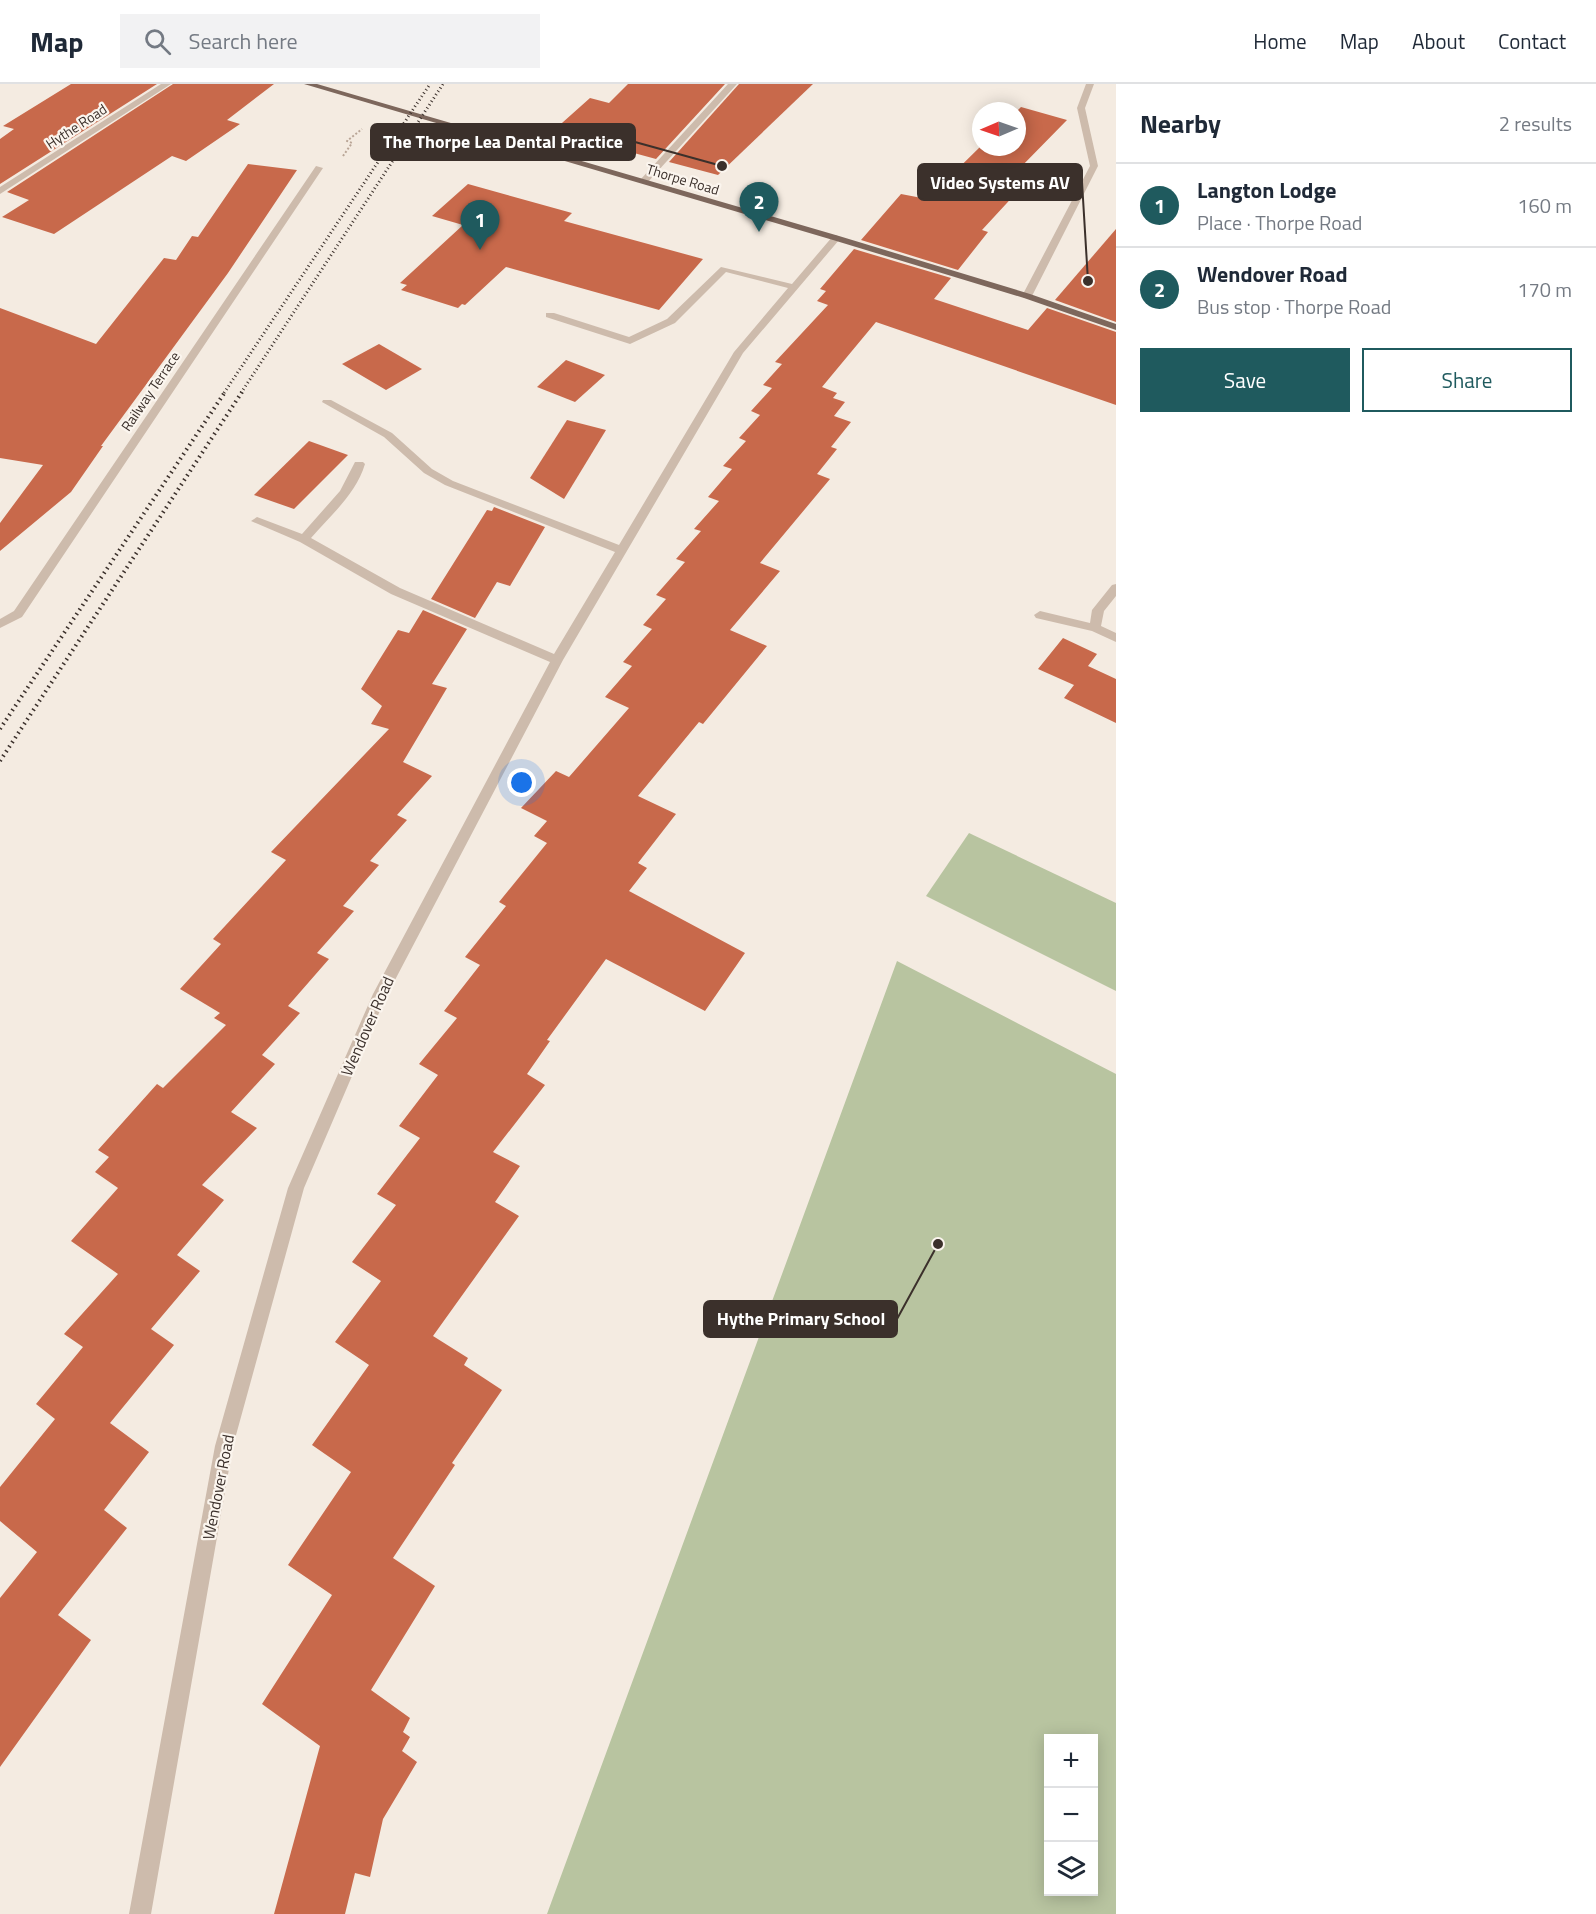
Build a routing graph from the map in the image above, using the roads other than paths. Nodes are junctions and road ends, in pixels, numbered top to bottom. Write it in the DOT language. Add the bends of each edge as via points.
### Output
graph roads {
  1 [pos="167,84"];
  2 [pos="308,84"];
  3 [pos="733,84"];
  4 [pos="1090,84"];
  5 [pos="319,168"];
  6 [pos="644,181"];
  7 [pos="0,191"];
  8 [pos="836,238"];
  9 [pos="794,287"];
  10 [pos="1027,296"];
  11 [pos="550,315"];
  12 [pos="1116,327"];
  13 [pos="327,402"];
  14 [pos="359,464"];
  15 [pos="256,521"];
  16 [pos="304,539"];
  17 [pos="622,551"];
  18 [pos="1116,588"];
  19 [pos="1040,615"];
  20 [pos="0,624"];
  21 [pos="1095,628"];
  22 [pos="1116,638"];
  23 [pos="557,660"];
  24 [pos="140,1914"];
  1 -- 7 [label="street, Hythe Road"];
  2 -- 6 [label="main road, Thorpe Road"];
  3 -- 6 [label="street"];
  4 -- 10 [label="street" via="1081,108 1094,166"];
  5 -- 20 [label="street, Railway Terrace" via="18,614"];
  6 -- 8 [label="main road, Thorpe Road"];
  8 -- 9 [label="street, Wendover Road"];
  8 -- 10 [label="main road, Thorpe Road"];
  9 -- 11 [label="street" via="724,269 671,321 630,341"];
  9 -- 17 [label="street, Wendover Road" via="739,352"];
  10 -- 12 [label="main road, Thorpe Road"];
  13 -- 17 [label="street" via="388,435 428,471 448,483"];
  14 -- 16 [label="street" via="350,486"];
  15 -- 16 [label="street"];
  16 -- 23 [label="street" via="430,609"];
  17 -- 23 [label="street, Wendover Road"];
  18 -- 21 [label="street" via="1098,610"];
  19 -- 21 [label="street"];
  21 -- 22 [label="street"];
  23 -- 24 [label="street, Wendover Road" via="378,998 296,1188 224,1446"];
}
